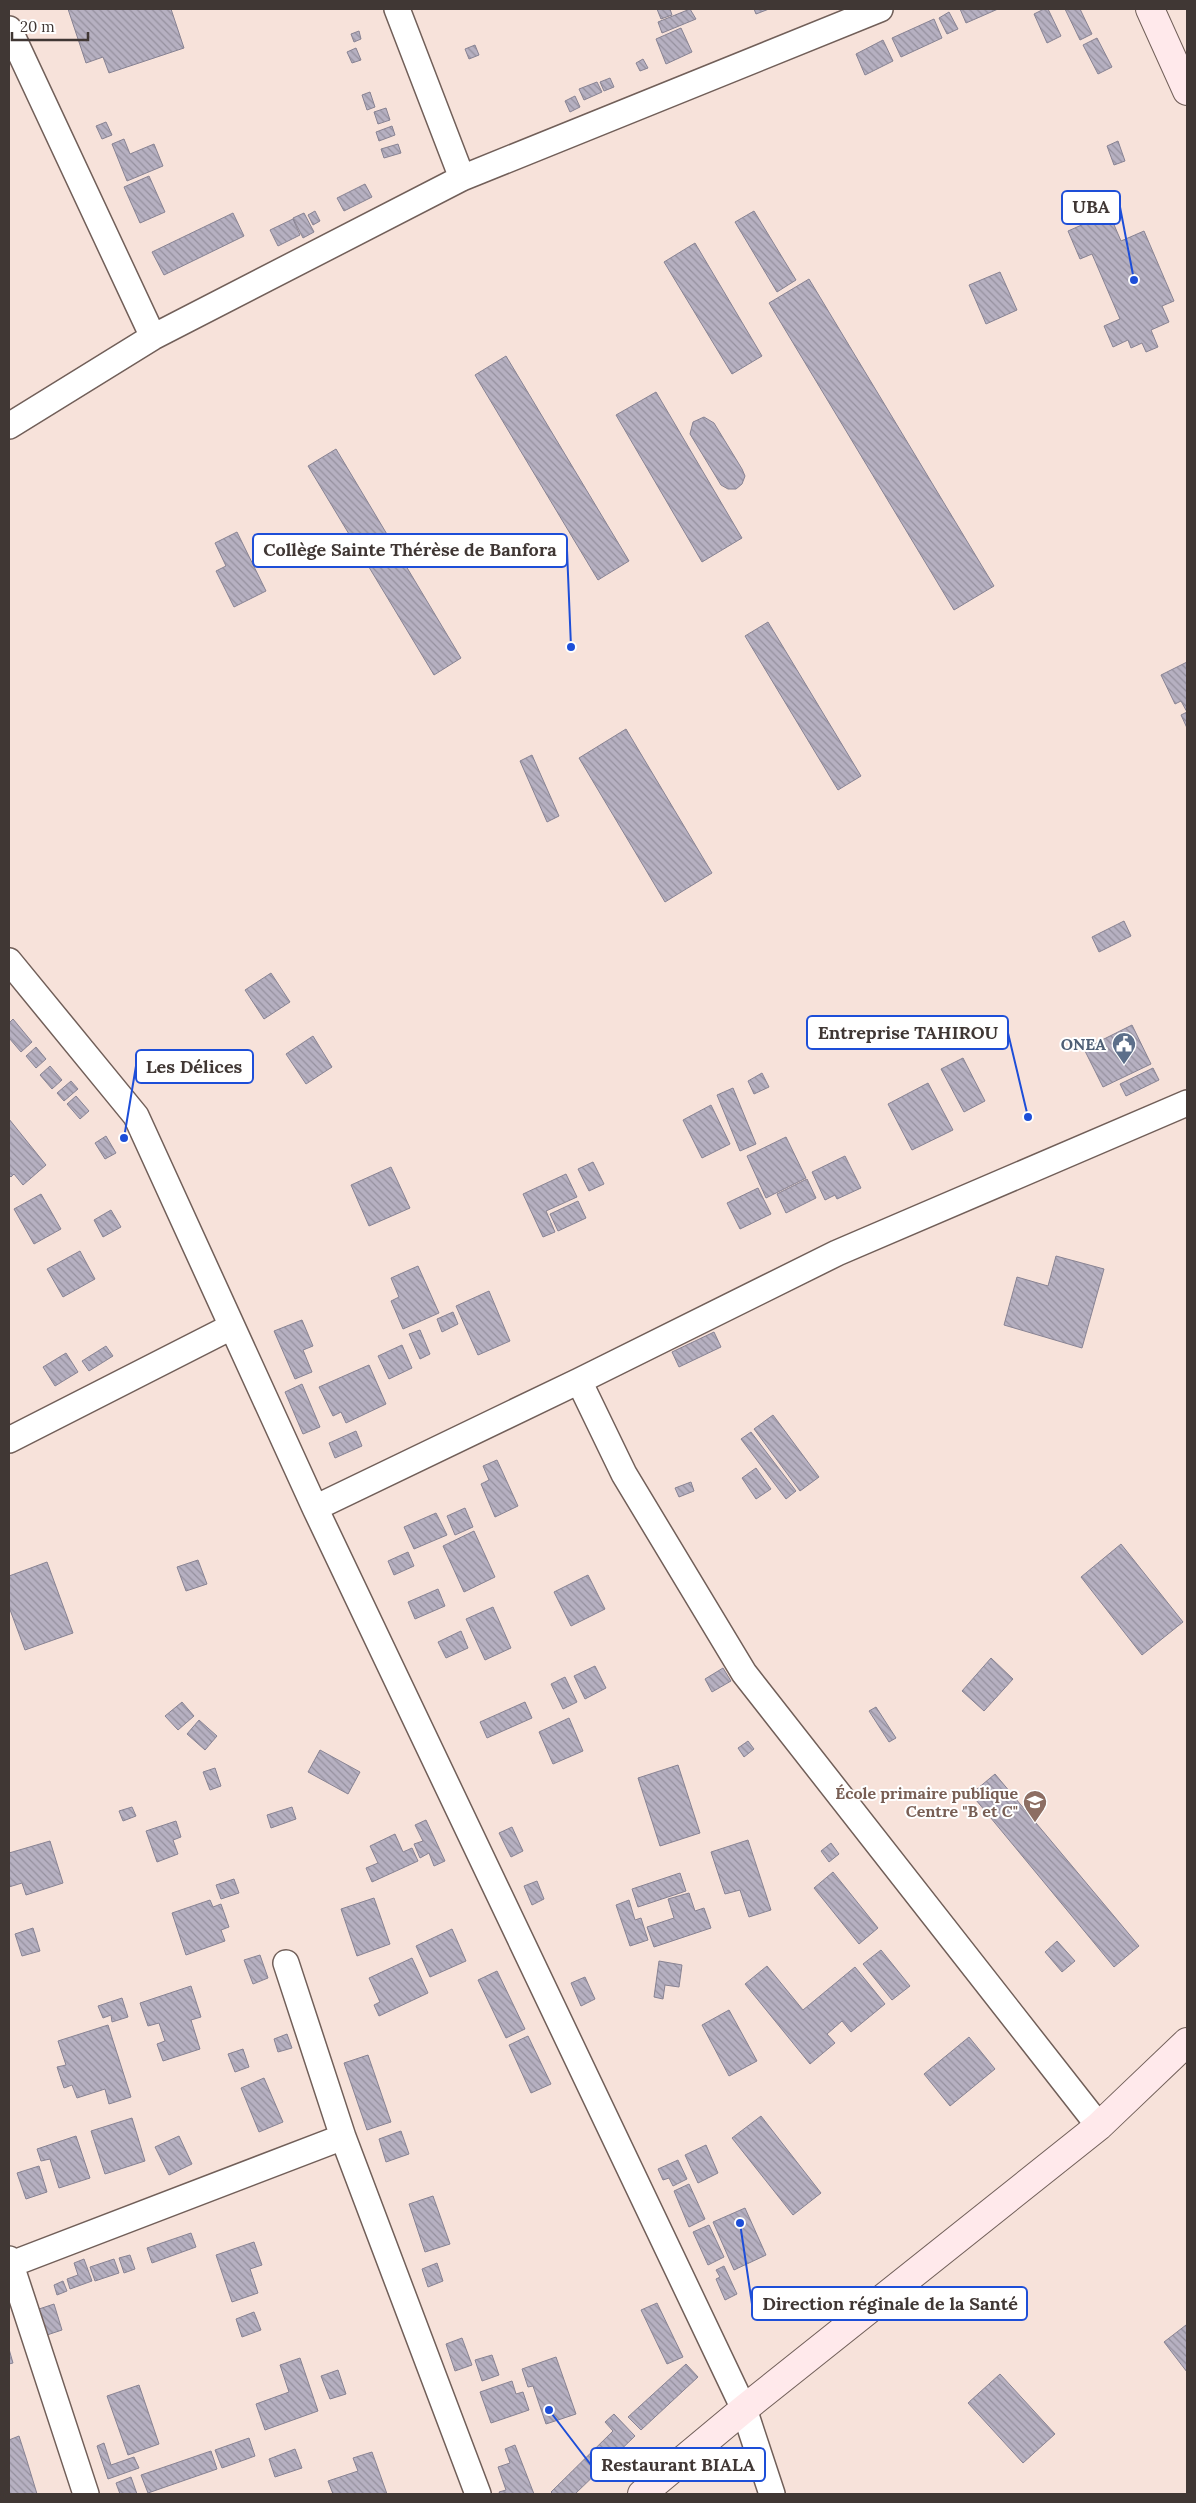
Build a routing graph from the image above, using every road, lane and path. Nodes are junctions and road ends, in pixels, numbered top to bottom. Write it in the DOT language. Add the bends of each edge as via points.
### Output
graph roads {
  1 [pos="397,9"];
  2 [pos="880,9"];
  3 [pos="1150,9"];
  4 [pos="9,29"];
  5 [pos="1187,91"];
  6 [pos="462,178"];
  7 [pos="153,337"];
  8 [pos="9,426"];
  9 [pos="9,961"];
  10 [pos="1187,1103"];
  11 [pos="231,1327"];
  12 [pos="579,1382"];
  13 [pos="9,1440"];
  14 [pos="315,1508"];
  15 [pos="286,1963"];
  16 [pos="1187,2042"];
  17 [pos="1100,2126"];
  18 [pos="343,2137"];
  19 [pos="9,2263"];
  20 [pos="744,2409"];
  21 [pos="86,2494"];
  22 [pos="478,2494"];
  23 [pos="642,2494"];
  24 [pos="772,2494"];
  1 -- 6 [label="street"];
  2 -- 6 [label="street"];
  3 -- 5 [label="main road"];
  4 -- 7 [label="street"];
  6 -- 7 [label="street"];
  7 -- 8 [label="street"];
  9 -- 11 [label="street" via="136,1116"];
  10 -- 12 [label="street" via="837,1253"];
  11 -- 13 [label="street"];
  11 -- 14 [label="street"];
  12 -- 14 [label="street"];
  12 -- 17 [label="street" via="624,1474 744,1673"];
  14 -- 20 [label="street"];
  15 -- 18 [label="street"];
  16 -- 17 [label="main road"];
  17 -- 20 [label="main road"];
  18 -- 19 [label="street"];
  18 -- 22 [label="street"];
  19 -- 21 [label="street"];
  20 -- 23 [label="main road"];
  20 -- 24 [label="street"];
}
